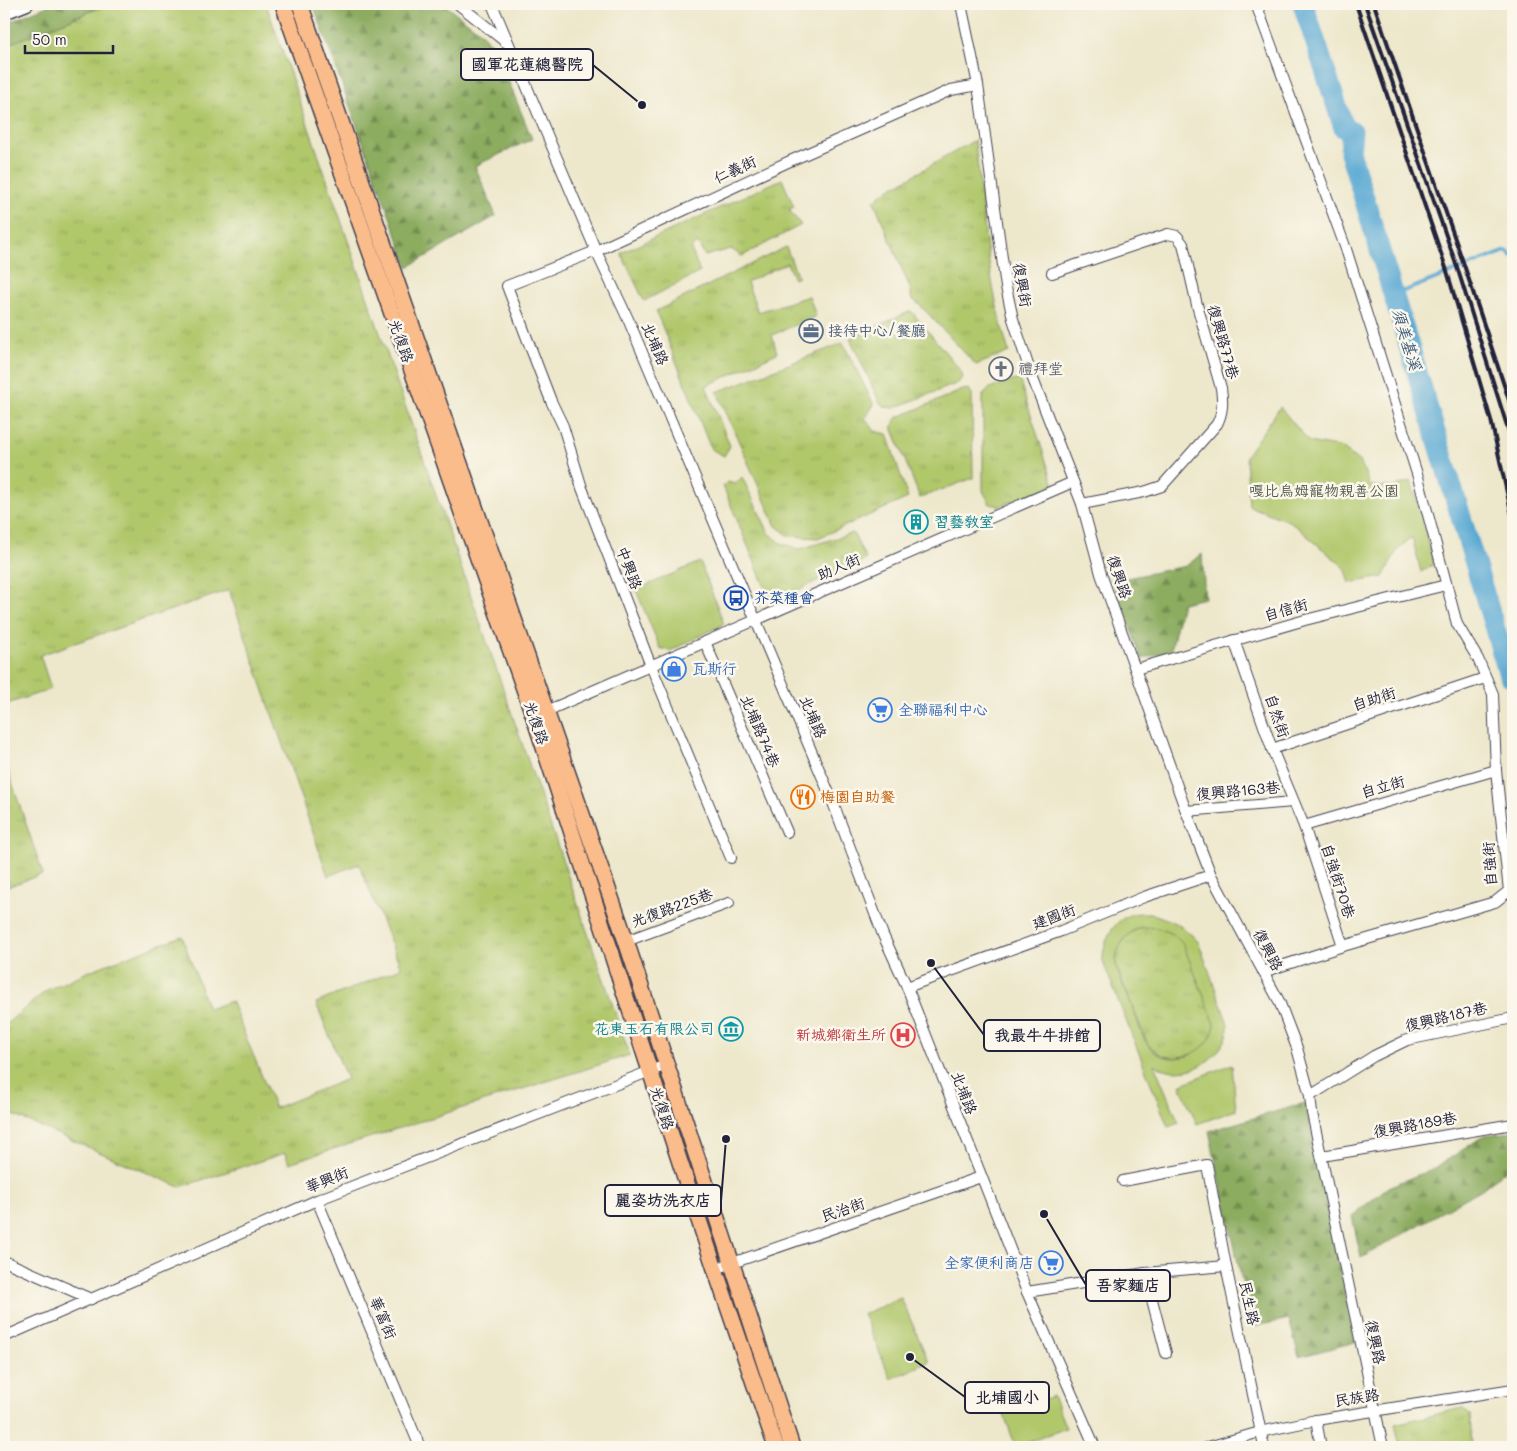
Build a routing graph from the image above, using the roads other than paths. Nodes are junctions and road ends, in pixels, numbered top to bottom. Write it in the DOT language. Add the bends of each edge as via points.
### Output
graph roads {
  1 [pos="27,4"];
  2 [pos="282,4"];
  3 [pos="300,4"];
  4 [pos="458,4"];
  5 [pos="492,4"];
  6 [pos="961,4"];
  7 [pos="1256,4"];
  8 [pos="4,13"];
  9 [pos="508,43"];
  10 [pos="978,85"];
  11 [pos="596,251"];
  12 [pos="1052,273"];
  13 [pos="507,286"];
  14 [pos="1073,482"];
  15 [pos="1082,504"];
  16 [pos="1446,585"];
  17 [pos="755,620"];
  18 [pos="1234,640"];
  19 [pos="705,642"];
  20 [pos="651,666"];
  21 [pos="1136,669"];
  22 [pos="1485,678"];
  23 [pos="541,714"];
  24 [pos="1272,748"];
  25 [pos="1496,770"];
  26 [pos="1293,802"];
  27 [pos="1186,811"];
  28 [pos="1304,826"];
  29 [pos="787,832"];
  30 [pos="731,858"];
  31 [pos="1212,875"];
  32 [pos="728,904"];
  33 [pos="626,941"];
  34 [pos="1343,946"];
  35 [pos="1263,972"];
  36 [pos="907,987"];
  37 [pos="1513,1018"];
  38 [pos="666,1065"];
  39 [pos="650,1071"];
  40 [pos="1310,1096"];
  41 [pos="1513,1124"];
  42 [pos="1322,1156"];
  43 [pos="981,1178"];
  44 [pos="1123,1181"];
  45 [pos="317,1200"];
  46 [pos="4,1261"];
  47 [pos="733,1264"];
  48 [pos="1226,1266"];
  49 [pos="715,1270"];
  50 [pos="1145,1273"];
  51 [pos="1027,1292"];
  52 [pos="91,1299"];
  53 [pos="4,1337"];
  54 [pos="1166,1353"];
  55 [pos="1513,1389"];
  56 [pos="1375,1410"];
  57 [pos="1316,1420"];
  58 [pos="1260,1432"];
  59 [pos="420,1447"];
  60 [pos="776,1447"];
  61 [pos="792,1447"];
  62 [pos="1095,1447"];
  63 [pos="1208,1447"];
  64 [pos="1264,1447"];
  65 [pos="1321,1447"];
  66 [pos="1383,1447"];
  1 -- 8 [label="street"];
  2 -- 23 [label="main road, 光復路"];
  3 -- 23 [label="main road, 光復路"];
  4 -- 9 [label="street"];
  5 -- 9 [label="street, 北埔路"];
  6 -- 10 [label="street, 復興街"];
  7 -- 16 [label="street, 自強街" via="1346,249 1418,477"];
  9 -- 11 [label="street, 北埔路"];
  10 -- 11 [label="street, 仁義街" via="951,90"];
  10 -- 14 [label="street, 復興街" via="1013,319"];
  11 -- 13 [label="street, 仁義街"];
  11 -- 17 [label="street, 北埔路"];
  12 -- 15 [label="street, 復興路77巷" via="1168,234 1176,236 1183,244 1223,402 1222,414 1216,424 1162,486"];
  13 -- 20 [label="street, 中興路" via="563,426 582,488"];
  14 -- 15 [label="street, 復興路"];
  14 -- 17 [label="street, 助人街"];
  15 -- 21 [label="street, 復興路" via="1101,574"];
  16 -- 18 [label="street, 自信街"];
  16 -- 22 [label="street, 自強街" via="1458,624"];
  17 -- 19 [label="street, 助人街"];
  17 -- 36 [label="street, 北埔路"];
  18 -- 21 [label="street, 自信街"];
  18 -- 24 [label="street, 自然街"];
  19 -- 20 [label="street, 助人街"];
  19 -- 29 [label="street, 北埔路74巷"];
  20 -- 23 [label="street, 助人街"];
  20 -- 30 [label="street, 中興路"];
  21 -- 27 [label="street, 復興路"];
  22 -- 24 [label="street, 自助街"];
  22 -- 25 [label="street, 自強街" via="1492,694"];
  23 -- 33 [label="main road, 光復路"];
  23 -- 39 [label="main road, 光復路"];
  24 -- 26 [label="street, 自然街"];
  25 -- 28 [label="street, 自立街"];
  25 -- 34 [label="street, 自強街" via="1509,891 1495,902"];
  26 -- 27 [label="street, 復興路163巷"];
  26 -- 28 [label="street"];
  27 -- 31 [label="street, 復興路"];
  28 -- 34 [label="street, 自強街70巷"];
  31 -- 35 [label="street, 復興路"];
  31 -- 36 [label="street, 建國街" via="1144,897"];
  32 -- 33 [label="street, 光復路225巷"];
  33 -- 38 [label="main road, 光復路"];
  34 -- 35 [label="street, 自強街"];
  35 -- 40 [label="street, 復興路" via="1279,1001 1297,1048"];
  36 -- 43 [label="street, 北埔路"];
  37 -- 40 [label="street, 復興路187巷" via="1407,1040 1374,1056"];
  38 -- 39 [label="street, 華興街"];
  38 -- 47 [label="main road, 光復路"];
  39 -- 45 [label="street, 華興街"];
  39 -- 49 [label="main road, 光復路"];
  40 -- 42 [label="street, 復興路"];
  41 -- 42 [label="street, 復興路189巷"];
  42 -- 56 [label="street, 復興路"];
  43 -- 47 [label="street, 民治街"];
  43 -- 51 [label="street, 北埔路"];
  44 -- 48 [label="street, 民生路" via="1208,1165"];
  45 -- 52 [label="street, 華興街"];
  45 -- 59 [label="street, 華富街"];
  46 -- 52 [label="street"];
  47 -- 49 [label="street, 民治街"];
  47 -- 61 [label="main road, 光復路"];
  48 -- 50 [label="street"];
  48 -- 58 [label="street, 民生路"];
  49 -- 60 [label="main road, 光復路"];
  50 -- 51 [label="street"];
  50 -- 54 [label="street"];
  51 -- 62 [label="street, 北埔路"];
  52 -- 53 [label="street, 華興街"];
  55 -- 56 [label="street, 民族路"];
  56 -- 57 [label="street, 民族路"];
  56 -- 66 [label="street, 復興路"];
  57 -- 58 [label="street, 民族路"];
  57 -- 65 [label="street"];
  58 -- 63 [label="street, 民族路"];
  58 -- 64 [label="street, 民生路"];
}
